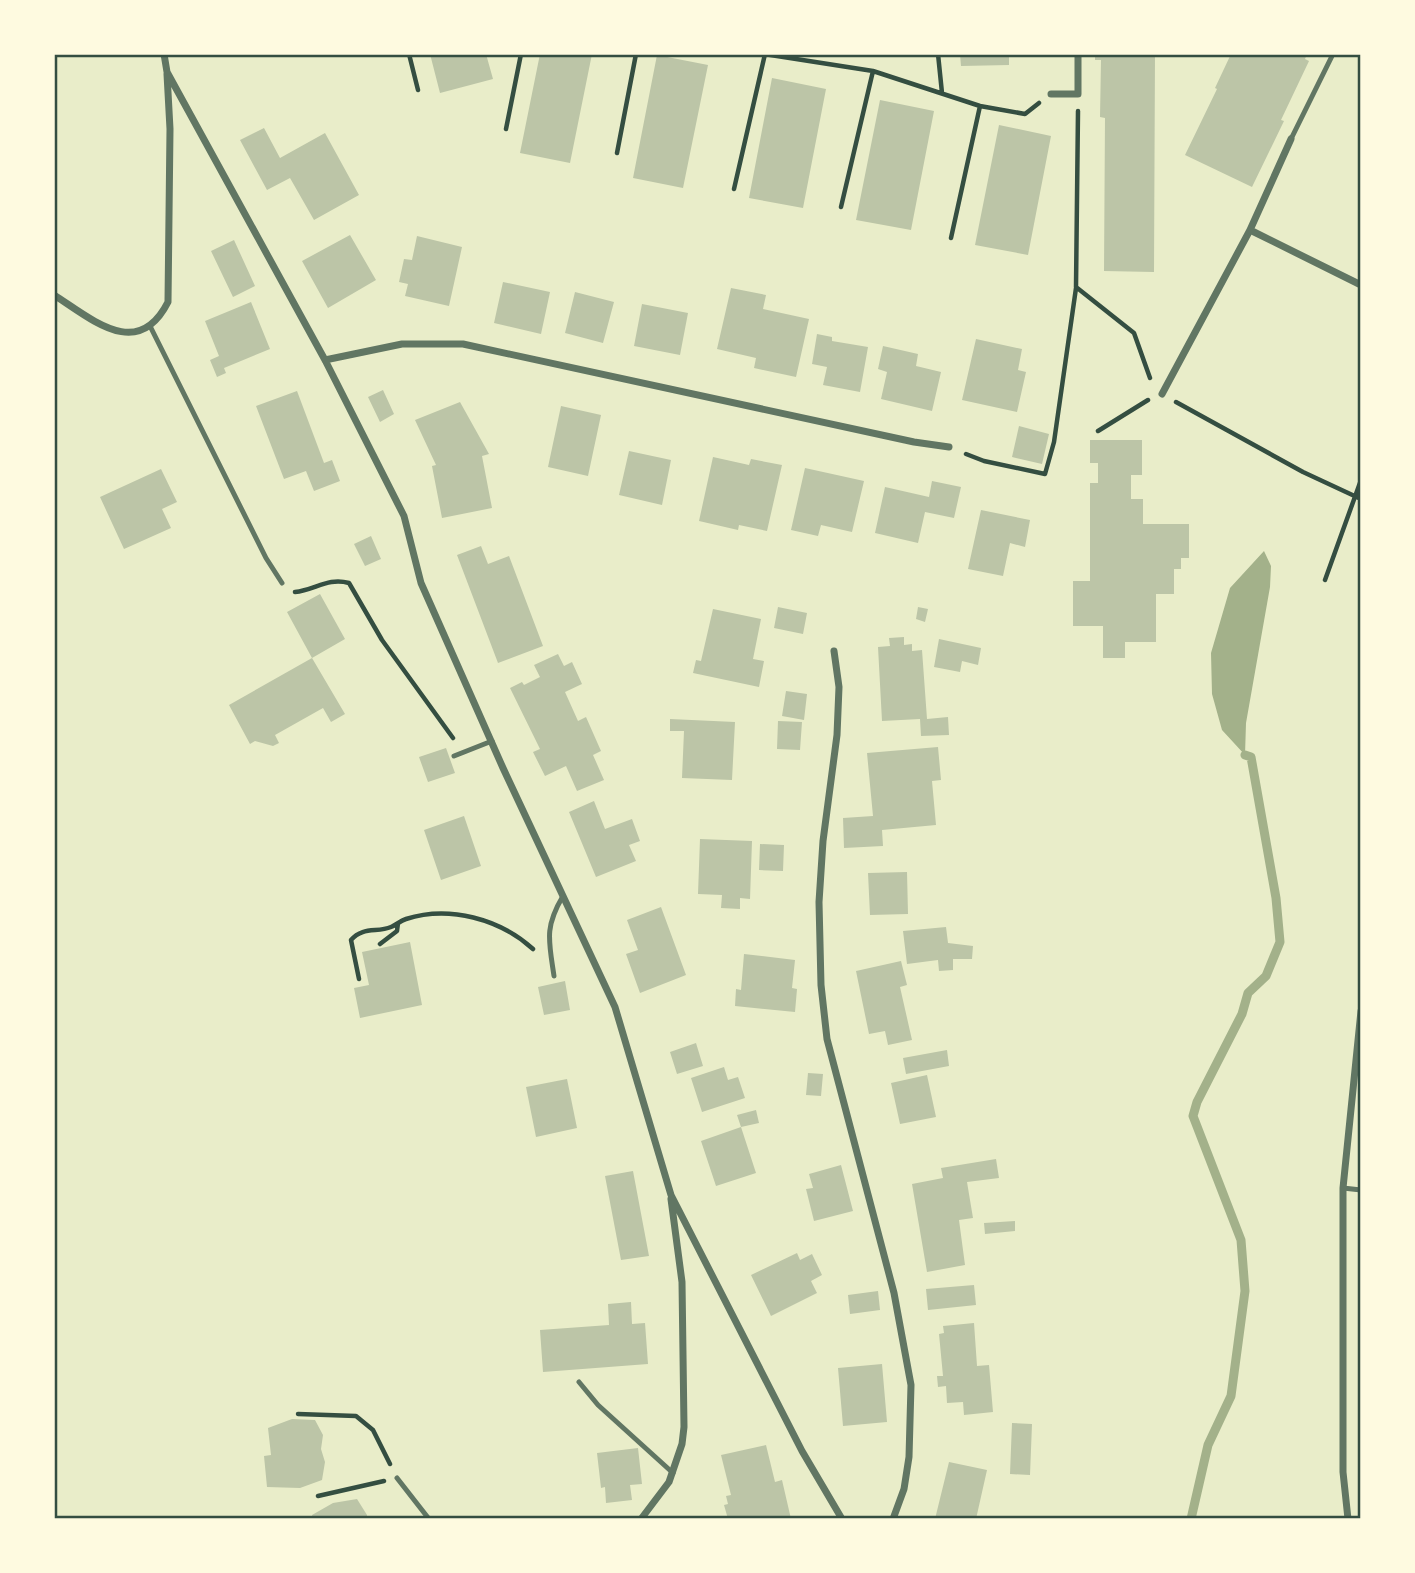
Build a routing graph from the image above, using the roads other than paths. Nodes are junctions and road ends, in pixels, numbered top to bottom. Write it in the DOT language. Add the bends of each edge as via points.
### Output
graph roads {
  1 [pos="164,54"];
  2 [pos="1077,54"];
  3 [pos="1333,54"];
  4 [pos="167,72"];
  5 [pos="1051,94"];
  6 [pos="1291,139"];
  7 [pos="1250,230"];
  8 [pos="1361,285"];
  9 [pos="54,295"];
  10 [pos="150,326"];
  11 [pos="325,360"];
  12 [pos="1162,394"];
  13 [pos="948,447"];
  14 [pos="282,583"];
  15 [pos="834,651"];
  16 [pos="492,741"];
  17 [pos="454,756"];
  18 [pos="563,896"];
  19 [pos="554,976"];
  20 [pos="1361,1011"];
  21 [pos="1343,1188"];
  22 [pos="1361,1190"];
  23 [pos="671,1195"];
  24 [pos="579,1382"];
  25 [pos="673,1473"];
  26 [pos="397,1478"];
  27 [pos="429,1519"];
  28 [pos="641,1519"];
  29 [pos="842,1519"];
  30 [pos="893,1519"];
  31 [pos="1348,1519"];
  1 -- 4 [label="street"];
  2 -- 5 [label="street" via="1078,94"];
  3 -- 6 [label="lane"];
  4 -- 10 [label="street" via="168,302"];
  4 -- 11 [label="street"];
  6 -- 7 [label="street"];
  7 -- 8 [label="street"];
  7 -- 12 [label="street"];
  9 -- 10 [label="street" via="117,331 134,334"];
  10 -- 14 [label="lane" via="265,558"];
  11 -- 13 [label="street" via="402,344 463,344"];
  11 -- 16 [label="street" via="404,516 421,583"];
  15 -- 30 [label="street" via="839,687 819,902 821,985 827,1040 894,1293 911,1385 909,1457"];
  16 -- 17 [label="lane"];
  16 -- 18 [label="street"];
  18 -- 19 [label="lane" via="548,928"];
  18 -- 23 [label="street" via="615,1007"];
  20 -- 21 [label="street"];
  21 -- 22 [label="lane"];
  21 -- 31 [label="street" via="1343,1472"];
  23 -- 25 [label="street" via="681,1282 684,1427"];
  23 -- 29 [label="street" via="802,1451"];
  24 -- 25 [label="lane"];
  25 -- 28 [label="street"];
  26 -- 27 [label="lane"];
}
